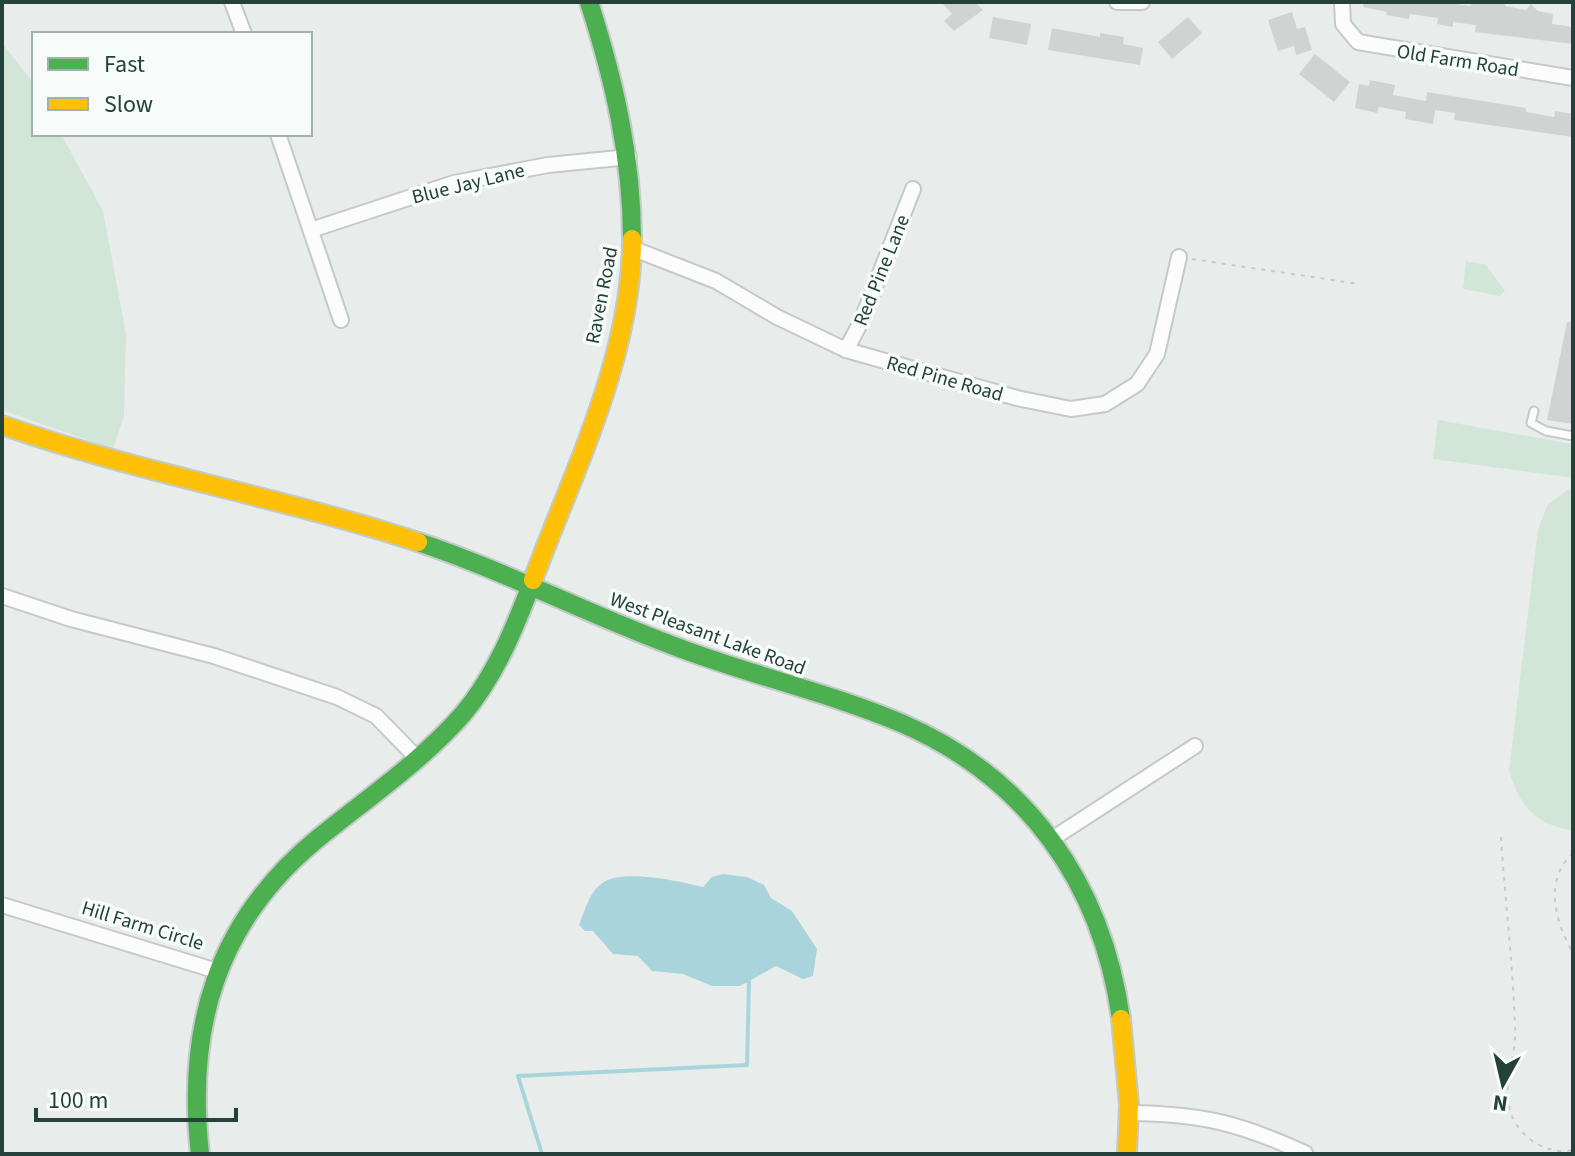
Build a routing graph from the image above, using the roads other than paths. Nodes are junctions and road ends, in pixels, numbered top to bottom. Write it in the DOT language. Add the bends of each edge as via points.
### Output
graph roads {
  1 [pos="232,2"];
  2 [pos="589,2"];
  3 [pos="1117,2"];
  4 [pos="1142,2"];
  5 [pos="1342,2"];
  6 [pos="243,32"];
  7 [pos="1573,78"];
  8 [pos="279,136"];
  9 [pos="629,157"];
  10 [pos="913,189"];
  11 [pos="311,230"];
  12 [pos="634,249"];
  13 [pos="1179,257"];
  14 [pos="341,320"];
  15 [pos="846,350"];
  16 [pos="1534,411"];
  17 [pos="2,425"];
  18 [pos="1573,436"];
  19 [pos="530,588"];
  20 [pos="2,596"];
  21 [pos="1195,746"];
  22 [pos="416,757"];
  23 [pos="1052,839"];
  24 [pos="2,905"];
  25 [pos="217,971"];
  26 [pos="1130,1113"];
  27 [pos="1305,1153"];
  28 [pos="200,1154"];
  29 [pos="1127,1154"];
  1 -- 6 [label="street"];
  2 -- 9 [label="street, Raven Road" via="617,90"];
  3 -- 4 [label="street"];
  5 -- 7 [label="street, Old Farm Road" via="1347,32 1368,45"];
  8 -- 11 [label="street"];
  9 -- 11 [label="street, Blue Jay Lane" via="501,172"];
  9 -- 12 [label="street, Raven Road"];
  10 -- 15 [label="street, Red Pine Lane"];
  11 -- 14 [label="street"];
  12 -- 15 [label="street, Red Pine Road" via="716,281"];
  12 -- 19 [label="street, Raven Road" via="621,328"];
  13 -- 15 [label="street, Red Pine Road" via="1157,354 1137,384 1105,404 1071,409 1017,398"];
  16 -- 18 [label="lane" via="1531,423"];
  17 -- 19 [label="street, West Pleasant Lake Road" via="95,456 389,533"];
  19 -- 22 [label="street, Hill Farm Circle" via="480,692"];
  19 -- 23 [label="street, West Pleasant Lake Road" via="685,651 926,733 1002,783"];
  20 -- 22 [label="street" via="337,697 376,716"];
  21 -- 23 [label="street"];
  22 -- 25 [label="street, Hill Farm Circle" via="286,866 246,916"];
  23 -- 26 [label="street, West Pleasant Lake Road" via="1081,890 1108,963 1125,1041"];
  24 -- 25 [label="street, Hill Farm Circle"];
  25 -- 28 [label="street" via="204,1011 194,1076"];
  26 -- 27 [label="street" via="1225,1121"];
  26 -- 29 [label="street, West Pleasant Lake Road"];
}
